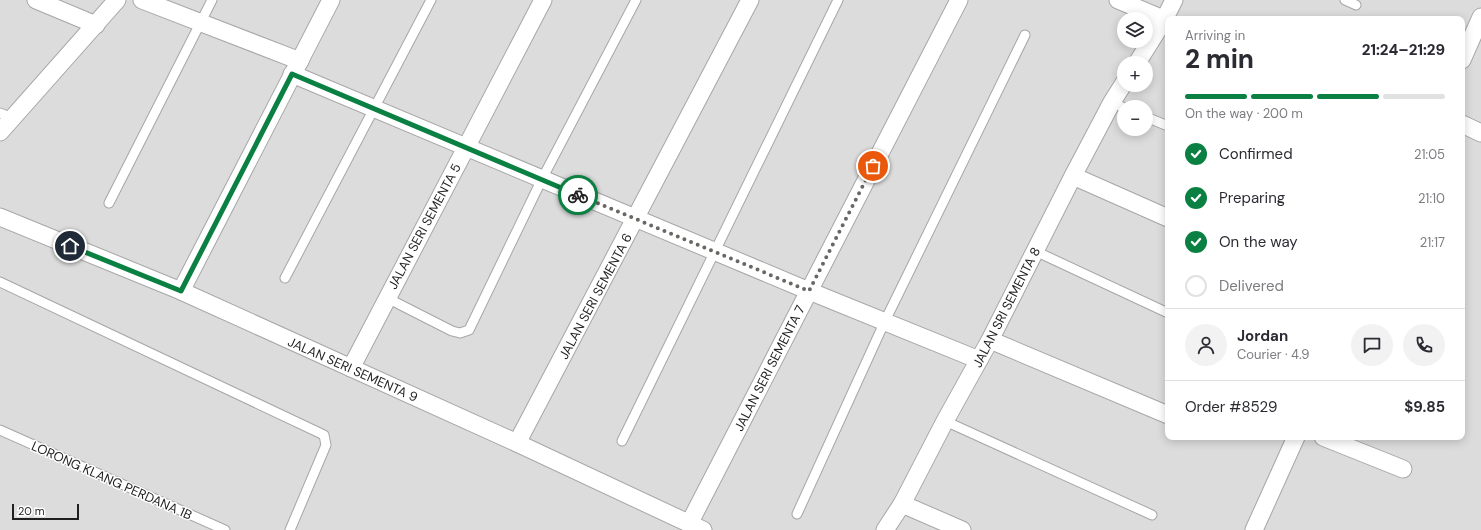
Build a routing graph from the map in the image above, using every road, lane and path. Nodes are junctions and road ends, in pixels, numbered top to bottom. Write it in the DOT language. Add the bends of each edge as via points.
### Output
graph roads {
  1 [pos="36,0"];
  2 [pos="116,0"];
  3 [pos="142,0"];
  4 [pos="212,0"];
  5 [pos="331,0"];
  6 [pos="431,0"];
  7 [pos="543,0"];
  8 [pos="636,0"];
  9 [pos="750,0"];
  10 [pos="838,0"];
  11 [pos="959,0"];
  12 [pos="1118,0"];
  13 [pos="1174,0"];
  14 [pos="1345,0"];
  15 [pos="1356,5"];
  16 [pos="1168,16"];
  17 [pos="1481,17"];
  18 [pos="1165,20"];
  19 [pos="1165,21"];
  20 [pos="200,23"];
  21 [pos="96,25"];
  22 [pos="1025,35"];
  23 [pos="1465,53"];
  24 [pos="1142,56"];
  25 [pos="296,68"];
  26 [pos="1117,107"];
  27 [pos="374,109"];
  28 [pos="6,116"];
  29 [pos="1153,120"];
  30 [pos="1165,125"];
  31 [pos="1465,125"];
  32 [pos="0,132"];
  33 [pos="1481,133"];
  34 [pos="465,148"];
  35 [pos="1073,176"];
  36 [pos="542,179"];
  37 [pos="109,203"];
  38 [pos="0,217"];
  39 [pos="1165,217"];
  40 [pos="636,218"];
  41 [pos="714,251"];
  42 [pos="1035,251"];
  43 [pos="285,278"];
  44 [pos="0,282"];
  45 [pos="181,291"];
  46 [pos="809,291"];
  47 [pos="387,298"];
  48 [pos="1165,312"];
  49 [pos="884,321"];
  50 [pos="990,340"];
  51 [pos="979,360"];
  52 [pos="350,368"];
  53 [pos="1165,414"];
  54 [pos="945,422"];
  55 [pos="0,430"];
  56 [pos="1295,440"];
  57 [pos="1330,440"];
  58 [pos="622,441"];
  59 [pos="517,443"];
  60 [pos="1403,469"];
  61 [pos="902,504"];
  62 [pos="797,514"];
  63 [pos="1152,515"];
  64 [pos="696,527"];
  65 [pos="225,530"];
  66 [pos="290,530"];
  67 [pos="885,530"];
  68 [pos="962,530"];
  69 [pos="1254,530"];
  1 -- 21 [label="street"];
  2 -- 21 [label="street"];
  3 -- 20 [label="street"];
  4 -- 20 [label="lane"];
  5 -- 25 [label="street"];
  6 -- 27 [label="lane"];
  7 -- 34 [label="street, JALAN SERI SEMENTA 5"];
  8 -- 36 [label="lane"];
  9 -- 40 [label="street, JALAN SERI SEMENTA 6"];
  10 -- 41 [label="lane"];
  11 -- 46 [label="street, JALAN SERI SEMENTA 7"];
  12 -- 18 [label="street"];
  13 -- 16 [label="street"];
  14 -- 15 [label="lane"];
  17 -- 23 [label="street"];
  19 -- 24 [label="street"];
  20 -- 25 [label="street"];
  20 -- 37 [label="lane"];
  21 -- 28 [label="street"];
  22 -- 49 [label="lane"];
  25 -- 27 [label="street"];
  25 -- 45 [label="street"];
  26 -- 35 [label="street, JALAN SRI SEMENTA 8"];
  27 -- 34 [label="street"];
  27 -- 43 [label="lane"];
  28 -- 32 [label="street"];
  29 -- 30 [label="lane"];
  31 -- 33 [label="street"];
  34 -- 36 [label="street"];
  34 -- 47 [label="street, JALAN SERI SEMENTA 5"];
  35 -- 39 [label="street"];
  35 -- 42 [label="street, JALAN SRI SEMENTA 8"];
  36 -- 40 [label="street"];
  36 -- 47 [label="lane" via="469,330 460,334 452,331"];
  38 -- 45 [label="street, JALAN SERI SEMENTA 9"];
  40 -- 41 [label="street"];
  40 -- 59 [label="street, JALAN SERI SEMENTA 6"];
  41 -- 46 [label="street"];
  41 -- 58 [label="lane"];
  42 -- 48 [label="lane"];
  42 -- 50 [label="street, JALAN SRI SEMENTA 8"];
  44 -- 66 [label="lane" via="324,434 326,444"];
  45 -- 52 [label="street, JALAN SERI SEMENTA 9"];
  46 -- 49 [label="street"];
  46 -- 64 [label="street, JALAN SERI SEMENTA 7"];
  47 -- 52 [label="street, JALAN SERI SEMENTA 5"];
  49 -- 51 [label="street"];
  49 -- 62 [label="lane"];
  50 -- 51 [label="street, JALAN SRI SEMENTA 8"];
  50 -- 53 [label="street"];
  51 -- 54 [label="street, JALAN SRI SEMENTA 8"];
  52 -- 59 [label="street, JALAN SERI SEMENTA 9"];
  54 -- 61 [label="street, JALAN SRI SEMENTA 8"];
  54 -- 63 [label="lane"];
  55 -- 65 [label="lane, LORONG KLANG PERDANA 1B"];
  56 -- 69 [label="street"];
  57 -- 60 [label="street"];
  59 -- 64 [label="street, JALAN SERI SEMENTA 9"];
  61 -- 67 [label="street, JALAN SRI SEMENTA 8"];
  61 -- 68 [label="street"];
}
